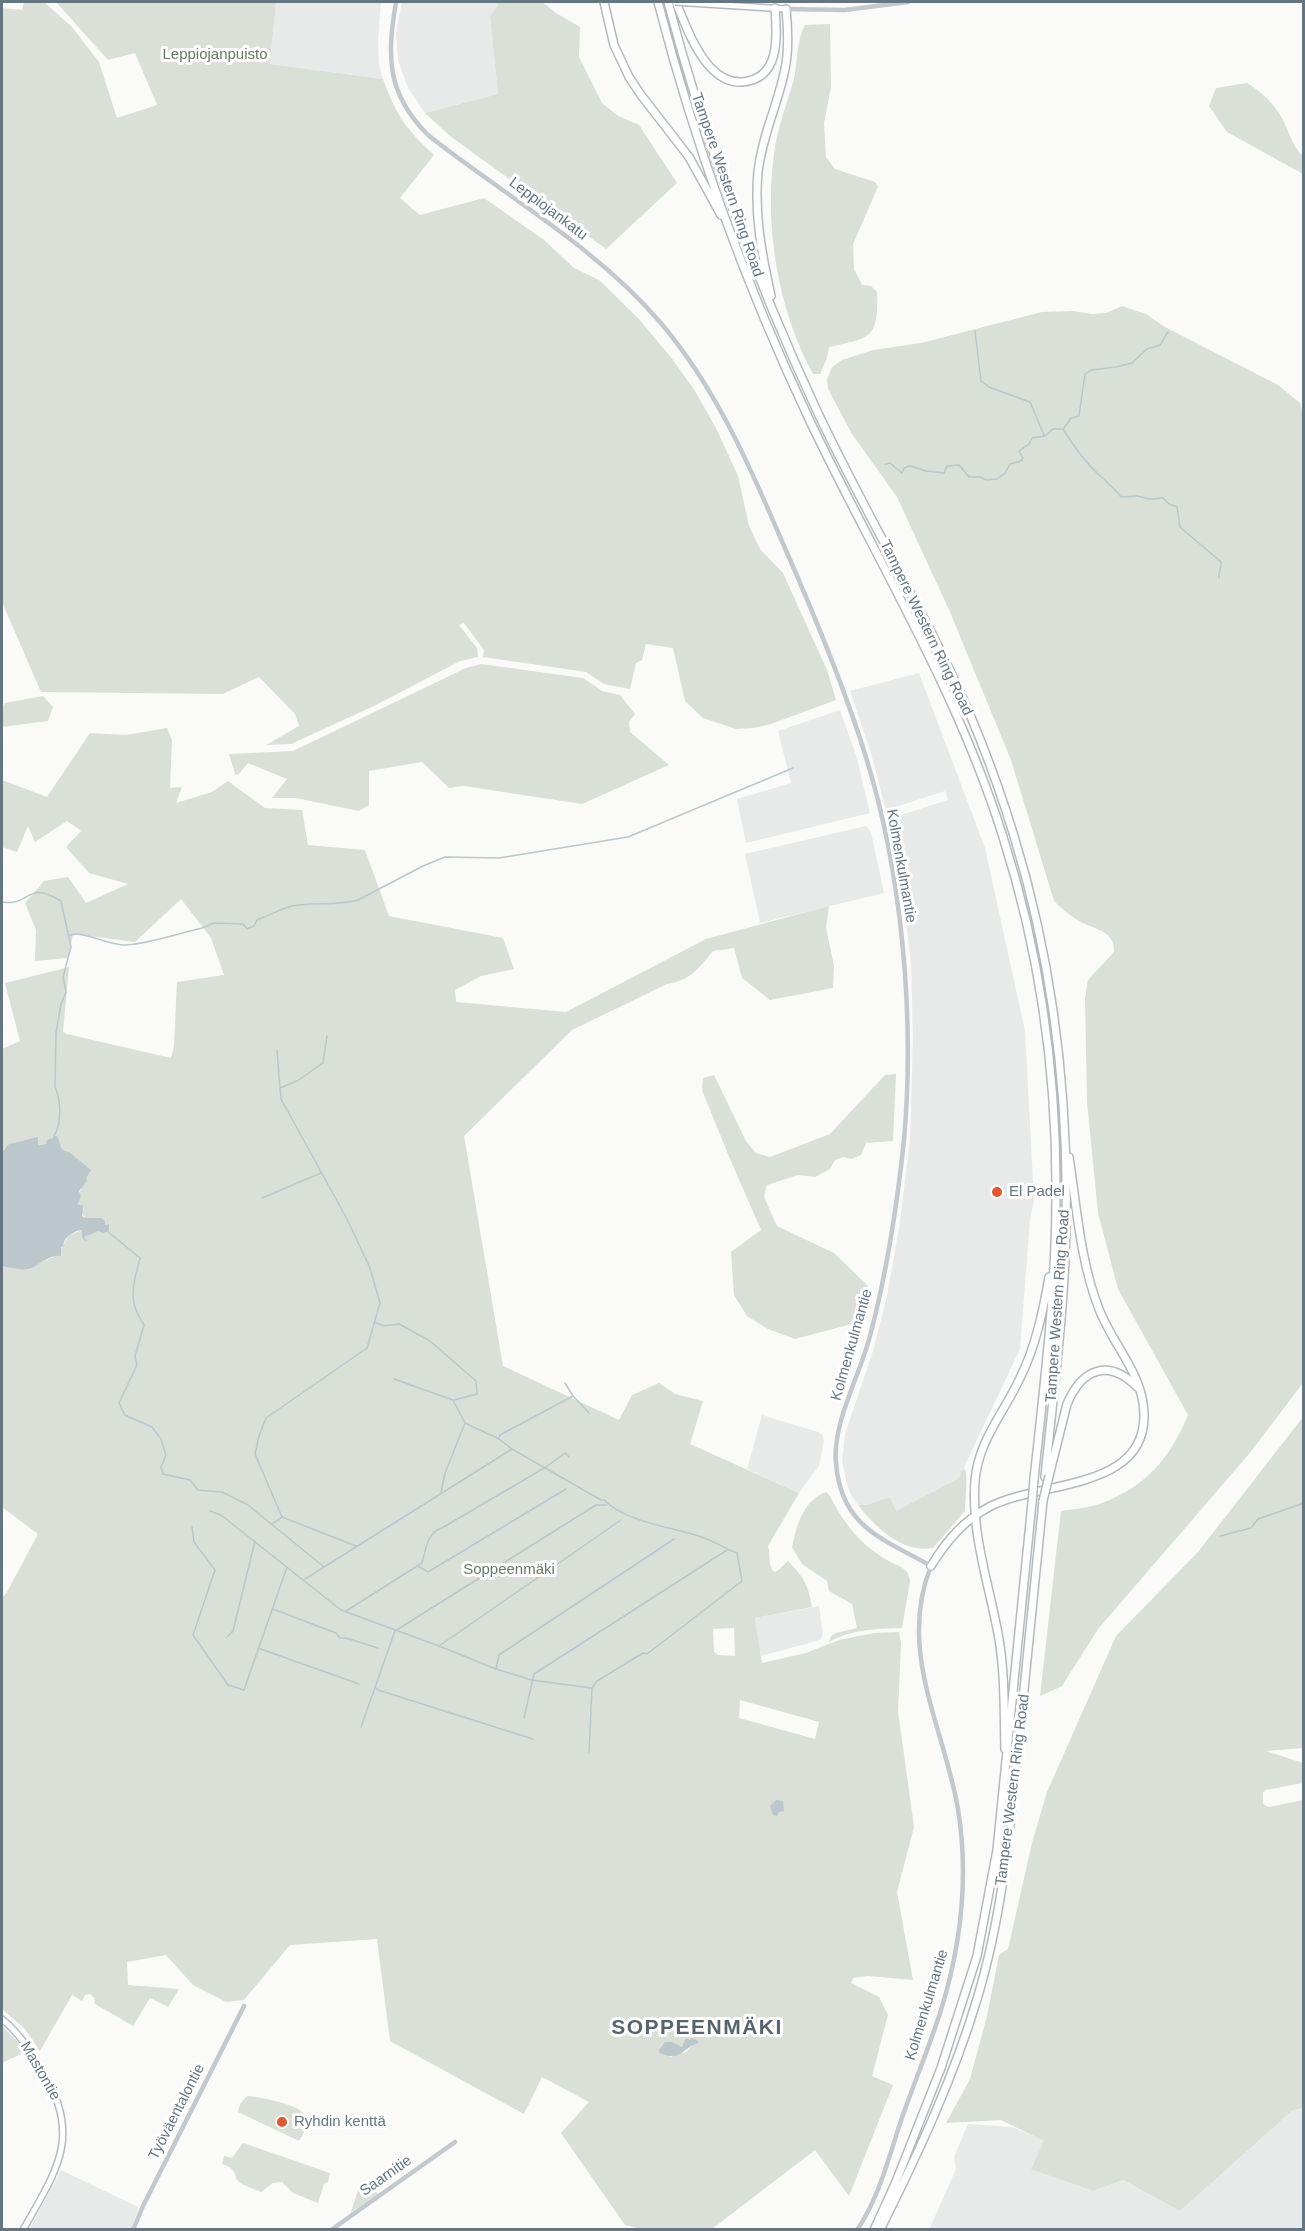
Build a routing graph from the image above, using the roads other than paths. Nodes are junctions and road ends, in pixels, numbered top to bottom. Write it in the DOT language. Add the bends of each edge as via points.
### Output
graph roads {
  1 [pos="396,2"];
  2 [pos="604,2"];
  3 [pos="658,2"];
  4 [pos="668,2"];
  5 [pos="676,2"];
  6 [pos="908,2"];
  7 [pos="690,3"];
  8 [pos="776,8"];
  9 [pos="786,9"];
  10 [pos="730,232"];
  11 [pos="775,316"];
  12 [pos="731,427"];
  13 [pos="1066,1137"];
  14 [pos="1055,1251"];
  15 [pos="1139,1388"];
  16 [pos="1047,1476"];
  17 [pos="975,1515"];
  18 [pos="931,1566"];
  19 [pos="1005,1778"];
  20 [pos="244,2006"];
  21 [pos="2,2019"];
  22 [pos="455,2142"];
  23 [pos="23,2229"];
  24 [pos="133,2229"];
  25 [pos="331,2229"];
  26 [pos="857,2229"];
  27 [pos="874,2229"];
  28 [pos="880,2229"];
  1 -- 12 [label="street, Leppiojankatu" via="390,60 395,85 410,115 428,135 586,252 640,300 685,353"];
  2 -- 10 [label="highway" via="614,45 629,77 689,157"];
  3 -- 10 [label="highway, Tampere Western Ring Road"];
  4 -- 11 [label="highway, Tampere Western Ring Road" via="709,140"];
  5 -- 7 [label="main road, bridge"];
  5 -- 8 [label="highway" via="711,68 739,82 759,78 770,67 776,51"];
  6 -- 9 [label="street" via="845,10"];
  7 -- 8 [label="main road"];
  8 -- 9 [label="main road"];
  9 -- 11 [label="highway" via="785,69 765,134 757,196 758,228"];
  10 -- 14 [label="highway, Tampere Western Ring Road" via="808,417 933,659 961,721 1004,838 1022,902 1044,1022 1055,1131"];
  11 -- 13 [label="highway, Tampere Western Ring Road" via="849,477 943,655 996,784 1014,836 1046,966 1062,1076"];
  12 -- 18 [label="street, Kolmenkulmantie" via="836,669 866,758 890,864 905,990 904,1138 881,1289 866,1350 838,1432 835,1458 841,1489 861,1522 880,1539"];
  13 -- 15 [label="highway" via="1087,1274 1100,1311"];
  13 -- 16 [label="highway, Tampere Western Ring Road" via="1065,1257"];
  14 -- 17 [label="highway" via="1032,1349 979,1456"];
  14 -- 19 [label="highway, Tampere Western Ring Road, bridge"];
  15 -- 16 [label="highway" via="1123,1374 1111,1370 1082,1380 1067,1404"];
  15 -- 17 [label="highway" via="1144,1412 1142,1431 1132,1453 1118,1466 1086,1480 1007,1499"];
  16 -- 28 [label="highway, Tampere Western Ring Road, bridge" via="1009,1843 989,1951 978,1995 940,2103"];
  17 -- 18 [label="highway" via="952,1536"];
  17 -- 19 [label="highway" via="1001,1652"];
  18 -- 26 [label="street, Kolmenkulmantie" via="918,1612 919,1644 924,1679 958,1809 964,1872 960,1931 934,2031 876,2193"];
  19 -- 27 [label="highway, Tampere Western Ring Road" via="998,1850 969,1985 925,2110"];
  20 -- 24 [label="street, Työväentalontie"];
  21 -- 23 [label="main road, Mastontie" via="34,2055 56,2094 63,2121 55,2168"];
  22 -- 25 [label="street, Saarnitie"];
}
